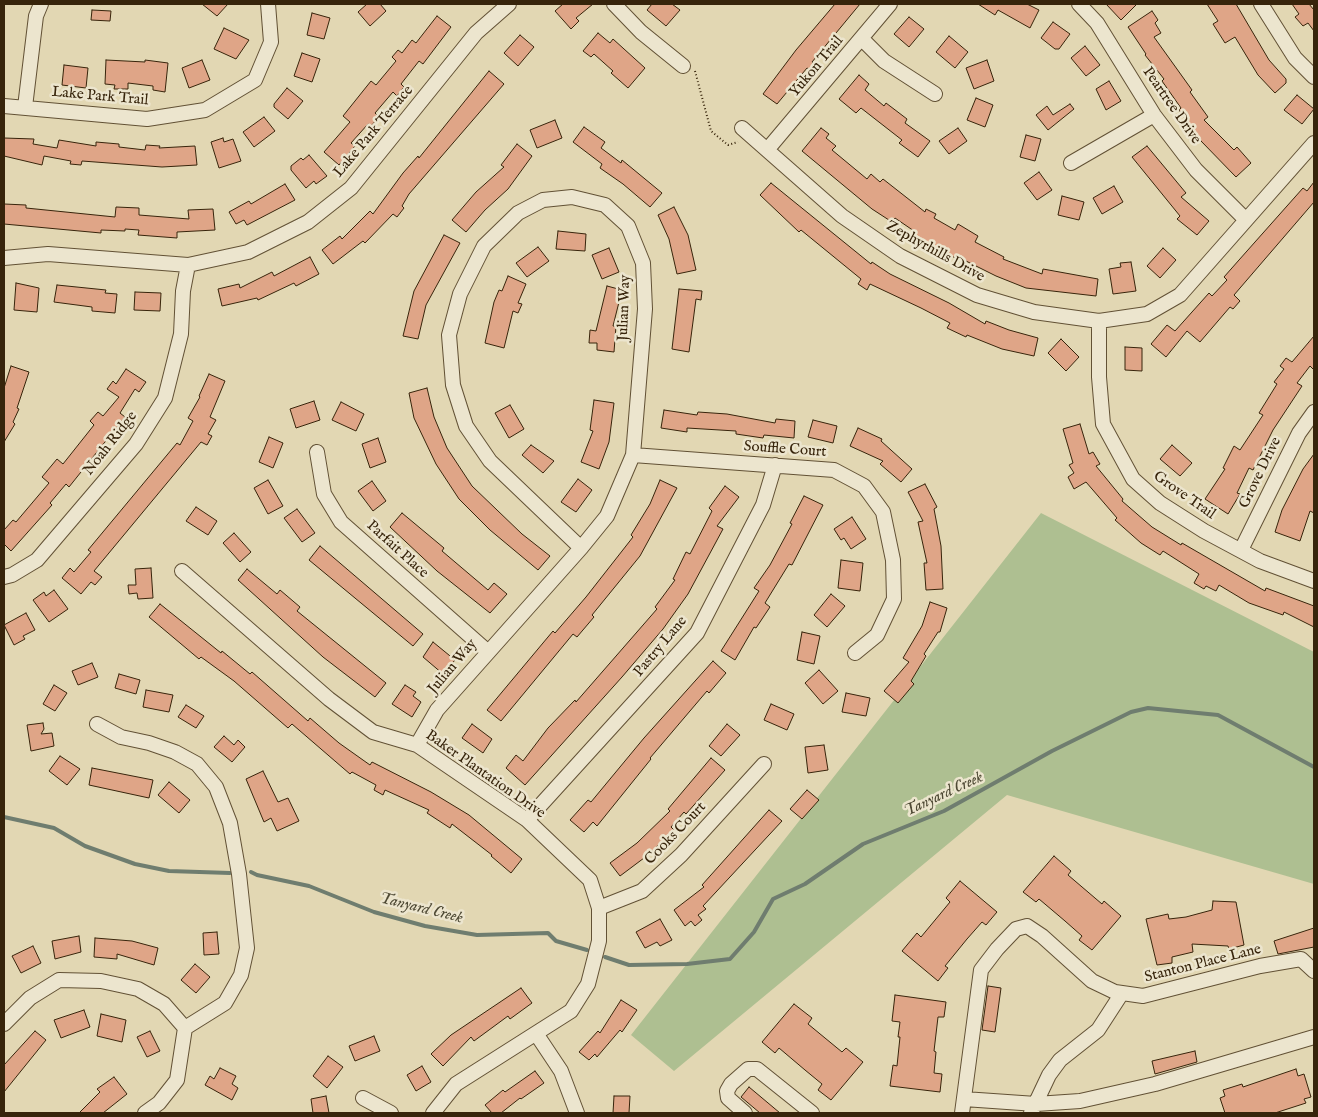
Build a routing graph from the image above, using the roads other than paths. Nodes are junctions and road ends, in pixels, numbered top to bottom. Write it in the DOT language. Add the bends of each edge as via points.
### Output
graph roads {
  1 [pos="41,4"];
  2 [pos="268,4"];
  3 [pos="509,4"];
  4 [pos="614,4"];
  5 [pos="890,4"];
  6 [pos="1079,4"];
  7 [pos="1261,4"];
  8 [pos="862,38"];
  9 [pos="682,66"];
  10 [pos="1314,77"];
  11 [pos="935,94"];
  12 [pos="4,106"];
  13 [pos="25,107"];
  14 [pos="1154,115"];
  15 [pos="746,131"];
  16 [pos="1314,142"];
  17 [pos="767,150"];
  18 [pos="1071,163"];
  19 [pos="1246,219"];
  20 [pos="4,258"];
  21 [pos="188,265"];
  22 [pos="1099,321"];
  23 [pos="1314,412"];
  24 [pos="317,452"];
  25 [pos="632,455"];
  26 [pos="775,465"];
  27 [pos="581,548"];
  28 [pos="1241,550"];
  29 [pos="182,571"];
  30 [pos="4,577"];
  31 [pos="1314,581"];
  32 [pos="487,651"];
  33 [pos="855,653"];
  34 [pos="97,724"];
  35 [pos="417,745"];
  36 [pos="764,764"];
  37 [pos="527,820"];
  38 [pos="599,908"];
  39 [pos="1314,971"];
  40 [pos="1122,993"];
  41 [pos="4,1024"];
  42 [pos="185,1028"];
  43 [pos="537,1035"];
  44 [pos="1314,1037"];
  45 [pos="363,1098"];
  46 [pos="964,1099"];
  47 [pos="1037,1111"];
  48 [pos="145,1113"];
  49 [pos="391,1113"];
  50 [pos="433,1113"];
  51 [pos="577,1113"];
  52 [pos="745,1113"];
  53 [pos="812,1113"];
  54 [pos="962,1113"];
  1 -- 13 [label="street" via="36,16"];
  2 -- 13 [label="street, Lake Park Trail" via="271,42 256,80 205,110 147,119"];
  3 -- 21 [label="street, Lake Park Terrace" via="476,33 351,188 308,222 248,252"];
  4 -- 9 [label="street"];
  5 -- 8 [label="street, Yukon Trail"];
  6 -- 14 [label="street, Peartree Drive" via="1097,23"];
  7 -- 10 [label="street" via="1294,58"];
  8 -- 11 [label="street" via="884,61"];
  8 -- 17 [label="street, Yukon Trail"];
  12 -- 13 [label="street, Lake Park Trail"];
  14 -- 18 [label="street"];
  14 -- 19 [label="street, Peartree Drive" via="1196,170"];
  15 -- 17 [label="street, Zephyrhills Drive"];
  16 -- 19 [label="street, Zephyrhills Drive"];
  17 -- 22 [label="street, Zephyrhills Drive" via="842,216 900,256 987,298 1034,312"];
  19 -- 22 [label="street, Zephyrhills Drive" via="1180,295 1147,314"];
  20 -- 21 [label="street, Lake Park Terrace" via="48,254"];
  21 -- 30 [label="street, Noah Ridge" via="181,334 164,398 136,444 37,560"];
  22 -- 28 [label="street, Grove Trail" via="1099,377 1104,424 1133,479 1167,507"];
  23 -- 28 [label="street, Grove Drive" via="1299,433"];
  24 -- 32 [label="street, Parfait Place" via="324,494 341,522"];
  25 -- 26 [label="street, Souffle Court"];
  25 -- 27 [label="street, Julian Way" via="607,516"];
  25 -- 27 [label="street, Julian Way" via="645,309 643,263 628,226 605,205 572,197 543,200 518,213 484,246 460,294 449,335 453,385 466,426 490,461"];
  26 -- 33 [label="street, Souffle Court" via="834,470 864,486 882,512 893,560 894,599 876,635"];
  26 -- 37 [label="street, Pastry Lane" via="763,505 697,633"];
  27 -- 32 [label="street, Julian Way"];
  28 -- 31 [label="street, Grove Trail" via="1260,561"];
  29 -- 35 [label="street, Baker Plantation Drive" via="329,699 373,732"];
  32 -- 35 [label="street, Julian Way" via="437,710"];
  34 -- 42 [label="street" via="120,737 166,749 197,764 216,787 230,823 240,874 247,948 241,975 225,1003"];
  35 -- 37 [label="street, Baker Plantation Drive"];
  36 -- 38 [label="street, Cooks Court" via="681,855 642,891"];
  37 -- 38 [label="street, Baker Plantation Drive" via="590,880"];
  38 -- 43 [label="street, Baker Plantation Drive" via="599,941 588,984 571,1012"];
  39 -- 40 [label="street, Stanton Place Lane" via="1301,959 1260,966 1143,996"];
  40 -- 46 [label="street, Stanton Place Lane" via="1092,981 1027,926 1016,929 981,970"];
  40 -- 47 [label="street" via="1098,1030 1060,1060 1049,1075"];
  41 -- 42 [label="street" via="30,998 59,980 92,981 138,989 164,1004"];
  42 -- 48 [label="street" via="177,1080 160,1103"];
  43 -- 50 [label="street, Baker Plantation Drive" via="456,1084"];
  43 -- 51 [label="street" via="562,1071"];
  44 -- 47 [label="street" via="1110,1096"];
  45 -- 49 [label="street"];
  46 -- 47 [label="street"];
  46 -- 54 [label="street, Stanton Place Lane"];
  52 -- 53 [label="street" via="728,1098 727,1091 748,1069 757,1069"];
}
